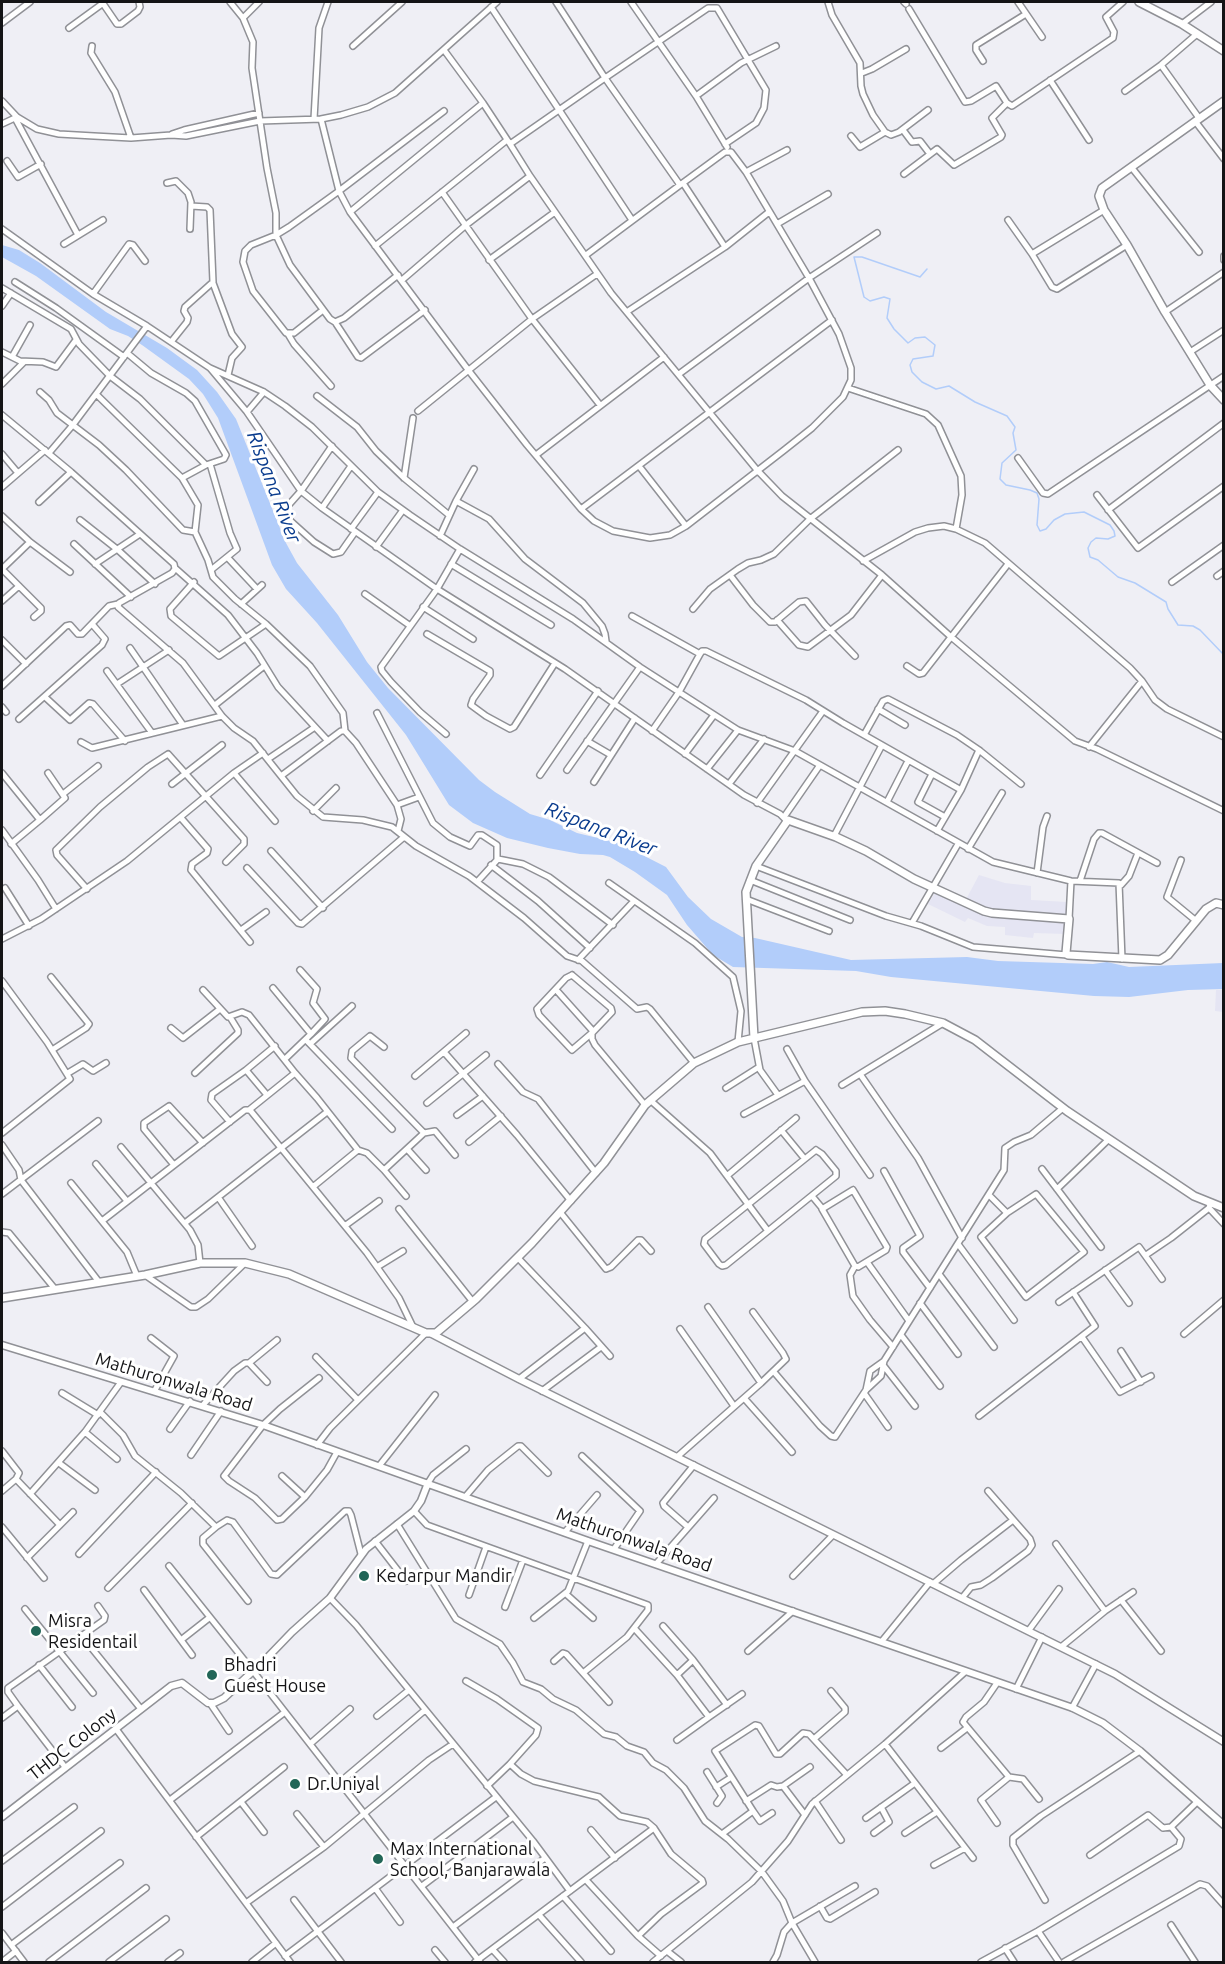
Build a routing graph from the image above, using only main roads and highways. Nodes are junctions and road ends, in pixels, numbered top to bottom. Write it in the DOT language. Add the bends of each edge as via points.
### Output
graph roads {
  1 [pos="1139,2"];
  2 [pos="1223,50"];
  3 [pos="1224,100"];
  4 [pos="1224,400"];
  5 [pos="1224,905"];
  6 [pos="754,1038"];
  7 [pos="1224,1208"];
  8 [pos="2,1298"];
  1 -- 2 [label="main road"];
  3 -- 4 [label="main road" via="1102,188 1099,200 1210,385"];
  5 -- 6 [label="main road" via="1213,904 1195,920 1165,958 1068,955 1069,919 992,913 932,888 834,836 785,819 756,867 746,899"];
  6 -- 7 [label="main road" via="862,1012 885,1011 943,1023 975,1040 1064,1108 1194,1196 1210,1206"];
  6 -- 8 [label="main road" via="694,1063 648,1103 572,1201 439,1332 429,1334 289,1274 245,1263 200,1263"];
}
